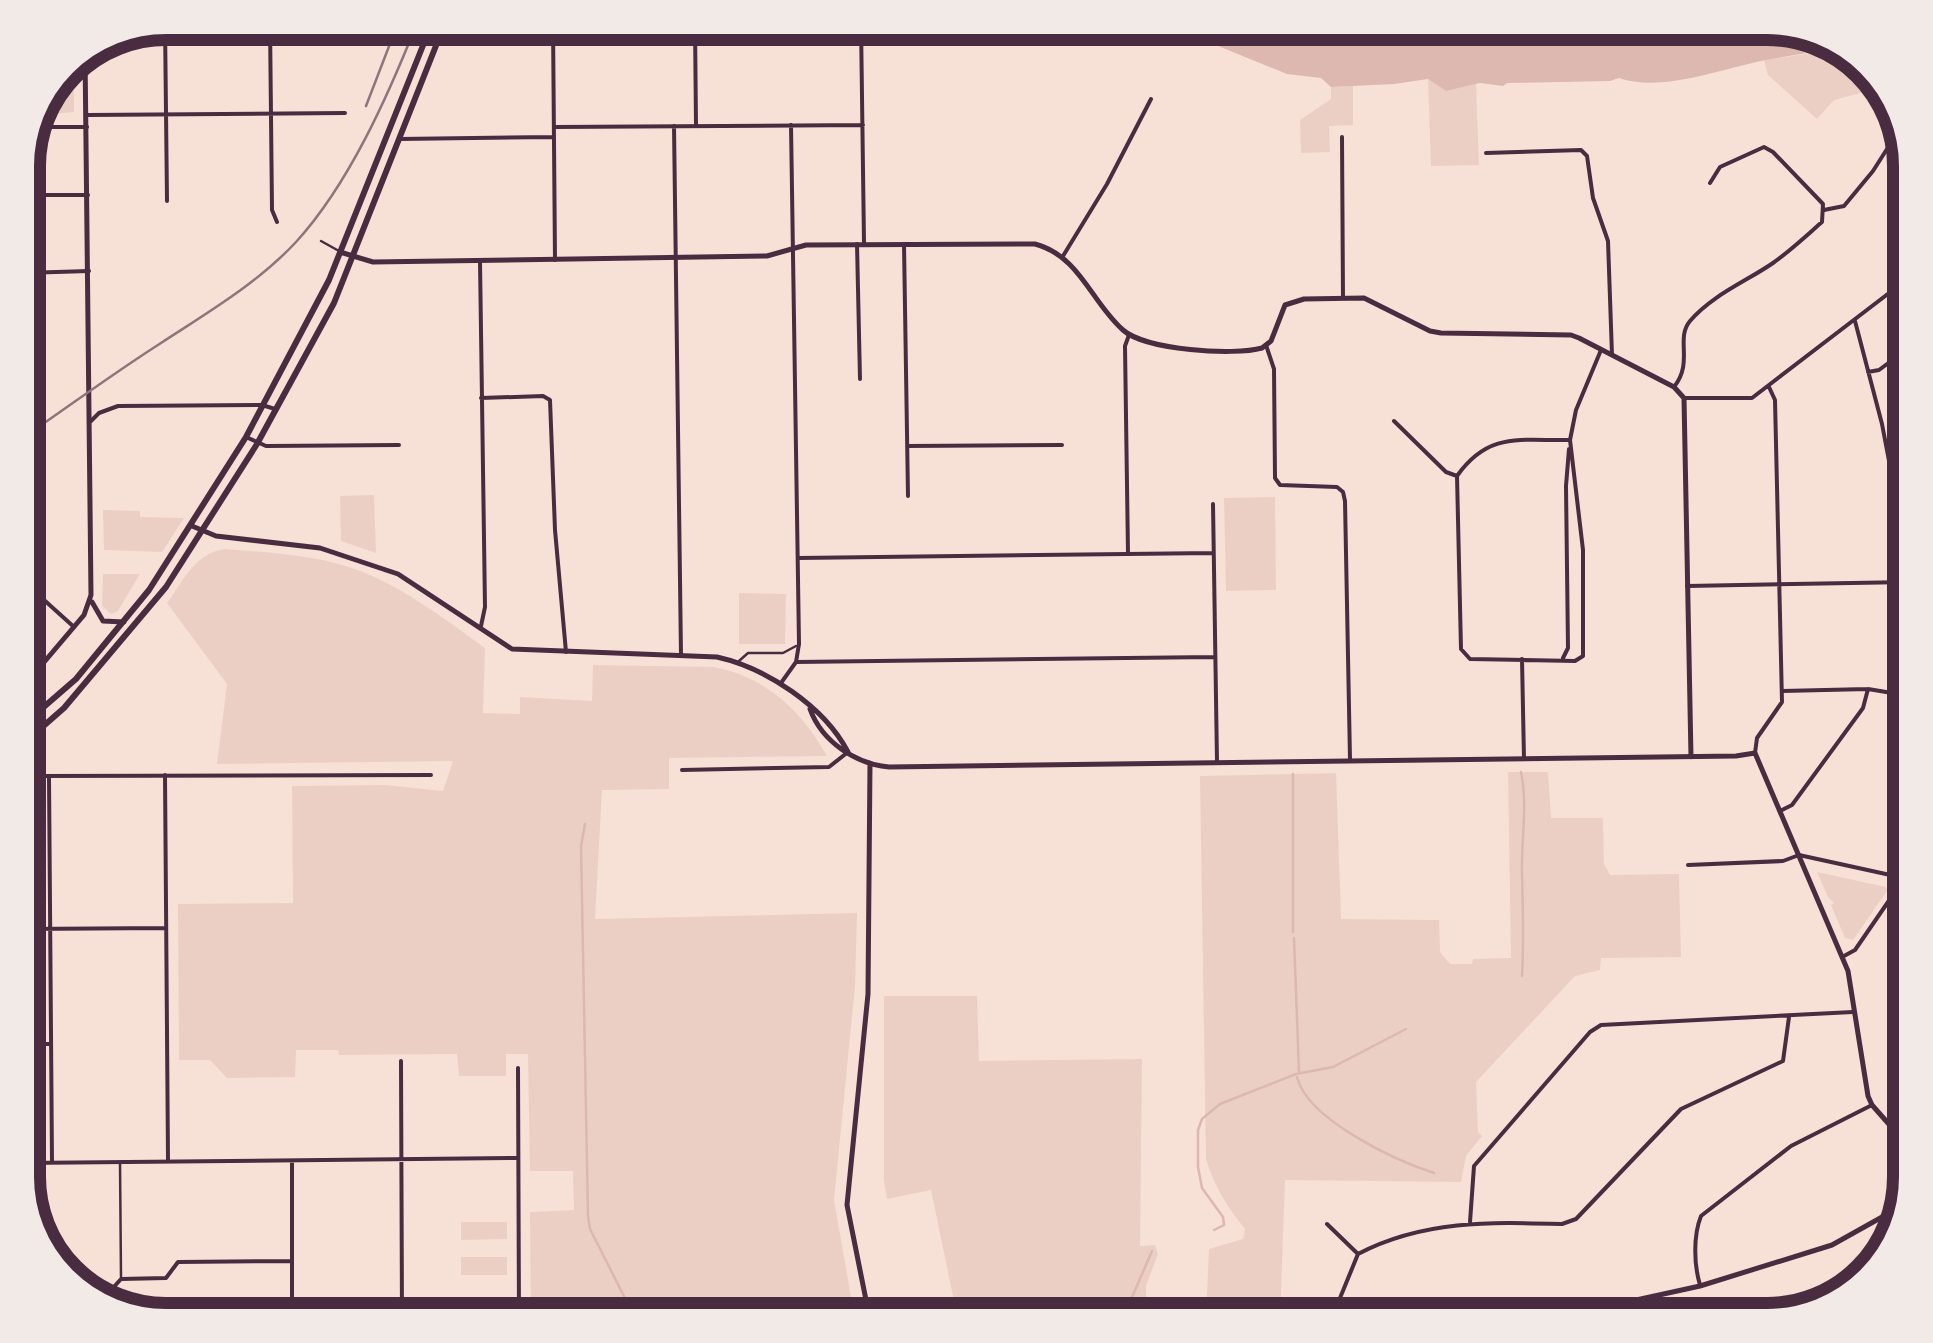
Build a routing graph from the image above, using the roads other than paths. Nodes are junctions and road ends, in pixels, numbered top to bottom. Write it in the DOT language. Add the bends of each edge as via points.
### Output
graph roads {
  1 [pos="166,40"];
  2 [pos="270,40"];
  3 [pos="425,40"];
  4 [pos="437,40"];
  5 [pos="553,40"];
  6 [pos="694,40"];
  7 [pos="861,40"];
  8 [pos="86,68"];
  9 [pos="1151,99"];
  10 [pos="271,114"];
  11 [pos="345,114"];
  12 [pos="87,115"];
  13 [pos="166,115"];
  14 [pos="863,125"];
  15 [pos="674,126"];
  16 [pos="696,126"];
  17 [pos="792,126"];
  18 [pos="47,127"];
  19 [pos="87,127"];
  20 [pos="554,127"];
  21 [pos="1342,137"];
  22 [pos="554,138"];
  23 [pos="398,139"];
  24 [pos="1891,144"];
  25 [pos="1486,154"];
  26 [pos="1710,183"];
  27 [pos="40,195"];
  28 [pos="88,195"];
  29 [pos="167,201"];
  30 [pos="1824,210"];
  31 [pos="277,222"];
  32 [pos="320,241"];
  33 [pos="860,244"];
  34 [pos="904,244"];
  35 [pos="792,249"];
  36 [pos="340,252"];
  37 [pos="351,256"];
  38 [pos="1063,256"];
  39 [pos="676,257"];
  40 [pos="554,260"];
  41 [pos="480,261"];
  42 [pos="89,271"];
  43 [pos="40,272"];
  44 [pos="1893,291"];
  45 [pos="1343,298"];
  46 [pos="1855,321"];
  47 [pos="1129,334"];
  48 [pos="1266,346"];
  49 [pos="1602,350"];
  50 [pos="1612,354"];
  51 [pos="1893,359"];
  52 [pos="1868,372"];
  53 [pos="860,379"];
  54 [pos="1768,386"];
  55 [pos="1674,387"];
  56 [pos="481,398"];
  57 [pos="1684,398"];
  58 [pos="262,405"];
  59 [pos="275,409"];
  60 [pos="90,420"];
  61 [pos="1394,422"];
  62 [pos="246,437"];
  63 [pos="1570,440"];
  64 [pos="257,444"];
  65 [pos="399,445"];
  66 [pos="1062,445"];
  67 [pos="907,446"];
  68 [pos="1457,476"];
  69 [pos="1893,476"];
  70 [pos="908,496"];
  71 [pos="1213,504"];
  72 [pos="192,526"];
  73 [pos="203,532"];
  74 [pos="1213,553"];
  75 [pos="1128,554"];
  76 [pos="797,558"];
  77 [pos="1893,582"];
  78 [pos="1780,584"];
  79 [pos="1687,586"];
  80 [pos="40,597"];
  81 [pos="90,600"];
  82 [pos="124,622"];
  83 [pos="480,627"];
  84 [pos="74,628"];
  85 [pos="799,644"];
  86 [pos="566,652"];
  87 [pos="681,655"];
  88 [pos="1214,658"];
  89 [pos="1522,658"];
  90 [pos="1562,658"];
  91 [pos="738,662"];
  92 [pos="796,662"];
  93 [pos="40,667"];
  94 [pos="781,684"];
  95 [pos="1868,688"];
  96 [pos="1782,690"];
  97 [pos="1893,693"];
  98 [pos="40,711"];
  99 [pos="40,729"];
  100 [pos="848,752"];
  101 [pos="1755,753"];
  102 [pos="1690,757"];
  103 [pos="1524,759"];
  104 [pos="1350,761"];
  105 [pos="1217,762"];
  106 [pos="870,763"];
  107 [pos="682,770"];
  108 [pos="165,775"];
  109 [pos="431,775"];
  110 [pos="40,776"];
  111 [pos="49,776"];
  112 [pos="1780,812"];
  113 [pos="1799,855"];
  114 [pos="1688,865"];
  115 [pos="1893,876"];
  116 [pos="1893,894"];
  117 [pos="166,928"];
  118 [pos="40,929"];
  119 [pos="50,929"];
  120 [pos="1843,957"];
  121 [pos="1854,1012"];
  122 [pos="1790,1018"];
  123 [pos="40,1044"];
  124 [pos="51,1044"];
  125 [pos="401,1061"];
  126 [pos="518,1068"];
  127 [pos="1872,1106"];
  128 [pos="1893,1129"];
  129 [pos="518,1158"];
  130 [pos="292,1160"];
  131 [pos="401,1160"];
  132 [pos="40,1162"];
  133 [pos="52,1162"];
  134 [pos="120,1162"];
  135 [pos="168,1162"];
  136 [pos="1887,1214"];
  137 [pos="1470,1222"];
  138 [pos="1326,1224"];
  139 [pos="1358,1254"];
  140 [pos="292,1261"];
  141 [pos="121,1279"];
  142 [pos="1700,1286"];
  143 [pos="112,1291"];
  144 [pos="292,1303"];
  145 [pos="402,1303"];
  146 [pos="519,1303"];
  147 [pos="867,1303"];
  148 [pos="1340,1303"];
  149 [pos="1622,1303"];
  1 -- 13 [label="street"];
  2 -- 10 [label="street"];
  3 -- 36 [label="main road"];
  4 -- 23 [label="main road"];
  5 -- 20 [label="street"];
  6 -- 16 [label="street"];
  7 -- 14 [label="street"];
  8 -- 12 [label="street"];
  9 -- 38 [label="street"];
  10 -- 11 [label="street"];
  10 -- 13 [label="street"];
  10 -- 31 [label="street"];
  12 -- 13 [label="street"];
  12 -- 19 [label="street"];
  13 -- 29 [label="street"];
  14 -- 17 [label="street"];
  14 -- 33 [label="street"];
  15 -- 16 [label="street"];
  15 -- 20 [label="street"];
  15 -- 39 [label="street"];
  16 -- 17 [label="street"];
  17 -- 35 [label="street"];
  18 -- 19 [label="street"];
  19 -- 28 [label="street"];
  20 -- 22 [label="street"];
  21 -- 45 [label="street"];
  22 -- 23 [label="street"];
  22 -- 40 [label="street"];
  23 -- 37 [label="main road"];
  24 -- 30 [label="street" via="1844,206"];
  25 -- 50 [label="street" via="1581,150 1587,156 1608,240"];
  26 -- 30 [label="street" via="1720,168 1764,147"];
  27 -- 28 [label="street"];
  28 -- 42 [label="street"];
  30 -- 55 [label="street" via="1822,222 1772,264 1692,318 1684,334 1686,366"];
  32 -- 36 [label="lane"];
  33 -- 34 [label="street"];
  33 -- 35 [label="street"];
  33 -- 53 [label="street"];
  34 -- 38 [label="street" via="1036,244"];
  34 -- 67 [label="street"];
  35 -- 39 [label="street" via="767,256"];
  35 -- 76 [label="street"];
  36 -- 37 [label="street"];
  36 -- 58 [label="main road"];
  37 -- 41 [label="street" via="373,262"];
  37 -- 59 [label="main road" via="334,303"];
  38 -- 47 [label="street"];
  39 -- 40 [label="street"];
  39 -- 87 [label="street"];
  40 -- 41 [label="street"];
  41 -- 56 [label="street"];
  42 -- 43 [label="street"];
  42 -- 60 [label="street"];
  44 -- 46 [label="street"];
  45 -- 48 [label="street" via="1289,303"];
  45 -- 49 [label="street" via="1370,299 1430,331 1571,335"];
  46 -- 52 [label="street"];
  46 -- 54 [label="street"];
  47 -- 48 [label="street" via="1183,350"];
  47 -- 75 [label="street"];
  48 -- 104 [label="street" via="1274,369 1274,478 1280,485 1337,487 1346,501"];
  49 -- 50 [label="street"];
  49 -- 63 [label="street"];
  50 -- 55 [label="street"];
  51 -- 52 [label="street"];
  52 -- 69 [label="street"];
  54 -- 57 [label="street" via="1752,398"];
  54 -- 78 [label="street" via="1775,400"];
  55 -- 57 [label="street"];
  56 -- 83 [label="street"];
  56 -- 86 [label="street" via="550,400"];
  57 -- 79 [label="street"];
  58 -- 59 [label="street"];
  58 -- 60 [label="street" via="118,406"];
  58 -- 62 [label="main road"];
  59 -- 64 [label="main road"];
  60 -- 81 [label="street"];
  61 -- 68 [label="street"];
  62 -- 64 [label="street"];
  62 -- 72 [label="main road"];
  63 -- 68 [label="street" via="1491,444"];
  63 -- 90 [label="street" via="1568,648"];
  63 -- 90 [label="street" via="1583,550 1585,653"];
  64 -- 65 [label="street"];
  64 -- 73 [label="main road"];
  66 -- 67 [label="street"];
  67 -- 70 [label="street"];
  68 -- 89 [label="street" via="1462,649 1474,660"];
  71 -- 74 [label="street"];
  72 -- 73 [label="street"];
  72 -- 82 [label="main road"];
  73 -- 83 [label="street" via="296,543 362,560 398,574"];
  73 -- 99 [label="main road" via="166,586"];
  74 -- 75 [label="street"];
  74 -- 88 [label="street"];
  75 -- 76 [label="street"];
  76 -- 85 [label="street"];
  77 -- 78 [label="street"];
  78 -- 79 [label="street"];
  78 -- 96 [label="street"];
  79 -- 102 [label="street"];
  80 -- 84 [label="street"];
  81 -- 82 [label="street" via="103,620"];
  81 -- 84 [label="street"];
  82 -- 98 [label="main road"];
  83 -- 86 [label="street" via="512,649"];
  84 -- 93 [label="street"];
  85 -- 91 [label="lane" via="783,653 748,653"];
  85 -- 92 [label="street"];
  86 -- 87 [label="street"];
  87 -- 91 [label="street"];
  88 -- 92 [label="street"];
  88 -- 105 [label="street"];
  89 -- 90 [label="street"];
  89 -- 103 [label="street"];
  91 -- 94 [label="street"];
  92 -- 94 [label="street"];
  94 -- 100 [label="street"];
  95 -- 96 [label="street"];
  95 -- 97 [label="street"];
  95 -- 112 [label="street" via="1863,708 1792,805"];
  96 -- 101 [label="street" via="1781,708 1757,738"];
  100 -- 106 [label="street"];
  100 -- 107 [label="street" via="829,767"];
  101 -- 102 [label="street"];
  101 -- 112 [label="street"];
  102 -- 103 [label="street"];
  103 -- 104 [label="street"];
  104 -- 105 [label="street"];
  105 -- 106 [label="street"];
  106 -- 147 [label="street" via="868,994 847,1205"];
  108 -- 109 [label="street"];
  108 -- 111 [label="street"];
  108 -- 117 [label="street"];
  110 -- 111 [label="street"];
  111 -- 119 [label="street"];
  112 -- 113 [label="street"];
  113 -- 114 [label="street"];
  113 -- 115 [label="street"];
  113 -- 120 [label="street"];
  116 -- 120 [label="street" via="1855,950"];
  117 -- 119 [label="street"];
  117 -- 135 [label="street"];
  118 -- 119 [label="street"];
  119 -- 124 [label="street"];
  120 -- 121 [label="street"];
  121 -- 122 [label="street"];
  121 -- 127 [label="street"];
  122 -- 137 [label="street" via="1783,1061 1681,1110 1576,1218 1562,1224"];
  122 -- 137 [label="street" via="1600,1024 1474,1166"];
  123 -- 124 [label="street"];
  124 -- 133 [label="street"];
  125 -- 131 [label="street"];
  126 -- 129 [label="street"];
  127 -- 128 [label="street"];
  127 -- 142 [label="street" via="1791,1146 1701,1216"];
  129 -- 131 [label="street"];
  129 -- 146 [label="street"];
  130 -- 131 [label="street"];
  130 -- 135 [label="street"];
  130 -- 140 [label="street"];
  131 -- 145 [label="street"];
  132 -- 133 [label="street"];
  133 -- 134 [label="street"];
  134 -- 135 [label="street"];
  134 -- 141 [label="lane"];
  136 -- 142 [label="street" via="1832,1245"];
  137 -- 139 [label="street" via="1396,1236"];
  138 -- 139 [label="street"];
  139 -- 148 [label="street"];
  140 -- 141 [label="street" via="178,1262 166,1278"];
  140 -- 144 [label="street"];
  141 -- 143 [label="street"];
  142 -- 149 [label="street"];
}
